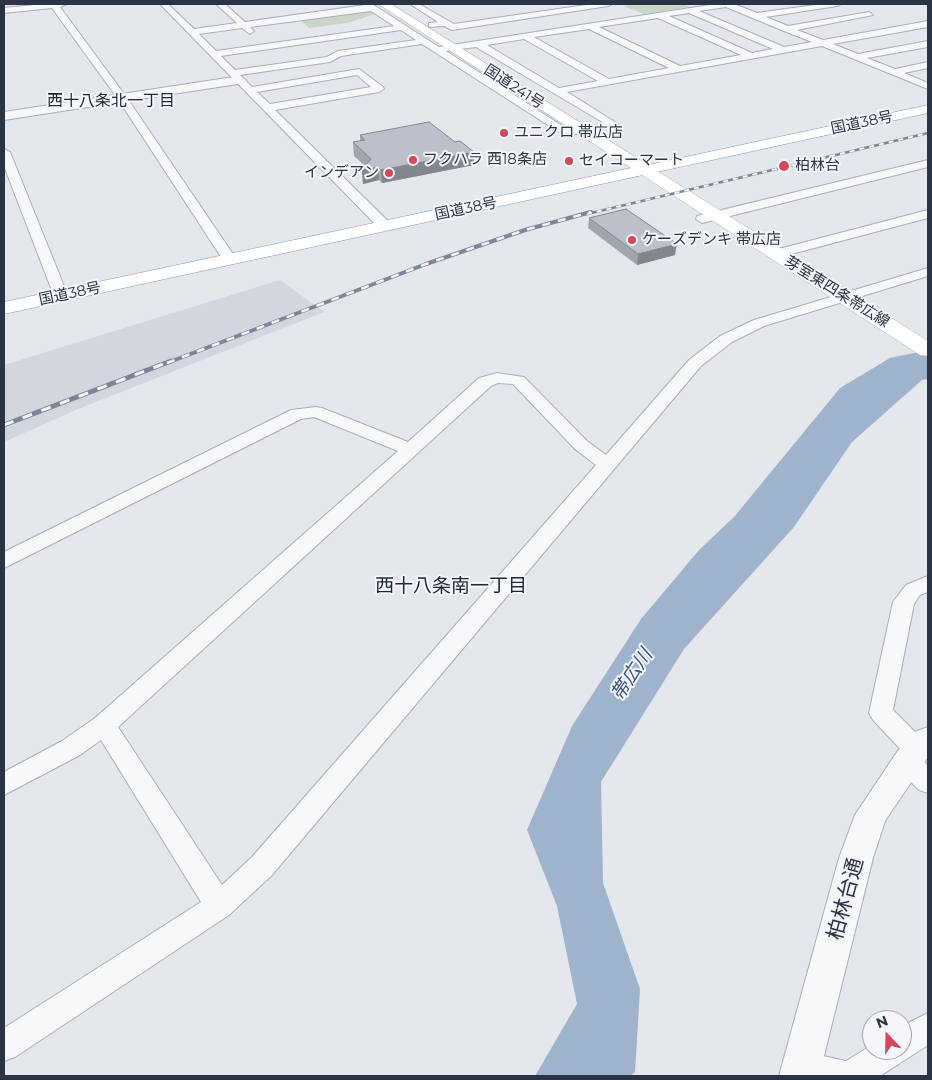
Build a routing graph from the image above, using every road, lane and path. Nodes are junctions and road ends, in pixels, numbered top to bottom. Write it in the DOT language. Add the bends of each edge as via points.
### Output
graph roads {
  1 [pos="59,4"];
  2 [pos="164,4"];
  3 [pos="220,4"];
  4 [pos="334,4"];
  5 [pos="398,4"];
  6 [pos="414,4"];
  7 [pos="547,4"];
  8 [pos="610,4"];
  9 [pos="728,4"];
  10 [pos="374,5"];
  11 [pos="839,5"];
  12 [pos="872,5"];
  13 [pos="281,8"];
  14 [pos="621,8"];
  15 [pos="689,10"];
  16 [pos="4,11"];
  17 [pos="345,11"];
  18 [pos="630,12"];
  19 [pos="659,15"];
  20 [pos="756,16"];
  21 [pos="293,18"];
  22 [pos="641,18"];
  23 [pos="928,21"];
  24 [pos="439,22"];
  25 [pos="887,22"];
  26 [pos="243,25"];
  27 [pos="590,26"];
  28 [pos="403,27"];
  29 [pos="787,29"];
  30 [pos="904,29"];
  31 [pos="192,32"];
  32 [pos="311,33"];
  33 [pos="525,36"];
  34 [pos="928,38"];
  35 [pos="424,41"];
  36 [pos="822,43"];
  37 [pos="928,44"];
  38 [pos="465,45"];
  39 [pos="268,46"];
  40 [pos="437,50"];
  41 [pos="782,50"];
  42 [pos="215,54"];
  43 [pos="338,54"];
  44 [pos="751,56"];
  45 [pos="858,57"];
  46 [pos="928,65"];
  47 [pos="678,69"];
  48 [pos="894,72"];
  49 [pos="237,76"];
  50 [pos="608,82"];
  51 [pos="928,86"];
  52 [pos="249,90"];
  53 [pos="558,91"];
  54 [pos="122,98"];
  55 [pos="928,102"];
  56 [pos="268,108"];
  57 [pos="928,108"];
  58 [pos="4,116"];
  59 [pos="589,129"];
  60 [pos="4,152"];
  61 [pos="928,164"];
  62 [pos="647,166"];
  63 [pos="928,214"];
  64 [pos="717,216"];
  65 [pos="381,223"];
  66 [pos="785,252"];
  67 [pos="228,256"];
  68 [pos="928,272"];
  69 [pos="59,292"];
  70 [pos="852,294"];
  71 [pos="4,300"];
  72 [pos="4,308"];
  73 [pos="894,321"];
  74 [pos="928,334"];
  75 [pos="928,350"];
  76 [pos="410,450"];
  77 [pos="608,465"];
  78 [pos="4,561"];
  79 [pos="928,583"];
  80 [pos="104,725"];
  81 [pos="920,758"];
  82 [pos="4,784"];
  83 [pos="219,906"];
  84 [pos="928,1028"];
  85 [pos="912,1038"];
  86 [pos="4,1046"];
  87 [pos="877,1060"];
  88 [pos="799,1072"];
  89 [pos="843,1076"];
  90 [pos="851,1076"];
  1 -- 16 [label="street"];
  1 -- 54 [label="street"];
  2 -- 31 [label="street"];
  3 -- 26 [label="street"];
  4 -- 17 [label="street"];
  5 -- 24 [label="main road"];
  6 -- 24 [label="street"];
  7 -- 24 [label="street"];
  8 -- 14 [label="street"];
  8 -- 24 [label="street" via="452,27"];
  9 -- 15 [label="street"];
  9 -- 20 [label="street"];
  10 -- 17 [label="street"];
  10 -- 28 [label="street"];
  10 -- 38 [label="main road, 国道241号"];
  11 -- 20 [label="street"];
  12 -- 29 [label="street" via="850,9 874,17"];
  13 -- 21 [label="street"];
  15 -- 19 [label="street"];
  15 -- 41 [label="street"];
  17 -- 21 [label="street"];
  18 -- 22 [label="street"];
  19 -- 22 [label="street"];
  19 -- 44 [label="street"];
  20 -- 29 [label="street"];
  21 -- 26 [label="street"];
  21 -- 32 [label="street"];
  22 -- 27 [label="street"];
  23 -- 30 [label="street"];
  24 -- 38 [label="main road"];
  25 -- 30 [label="street"];
  26 -- 31 [label="street"];
  26 -- 39 [label="street"];
  27 -- 33 [label="street"];
  27 -- 47 [label="street"];
  28 -- 32 [label="street"];
  28 -- 35 [label="street"];
  29 -- 36 [label="street"];
  30 -- 34 [label="street"];
  30 -- 36 [label="street"];
  31 -- 42 [label="street"];
  32 -- 39 [label="street"];
  32 -- 43 [label="street"];
  33 -- 38 [label="street"];
  33 -- 50 [label="street"];
  35 -- 40 [label="street"];
  35 -- 43 [label="street"];
  36 -- 41 [label="street"];
  36 -- 45 [label="street"];
  37 -- 45 [label="street"];
  38 -- 40 [label="street"];
  38 -- 53 [label="street"];
  38 -- 59 [label="main road, 国道241号"];
  39 -- 42 [label="street"];
  40 -- 59 [label="street" via="564,133"];
  41 -- 44 [label="street"];
  42 -- 49 [label="street"];
  43 -- 49 [label="street" via="330,59"];
  44 -- 47 [label="street"];
  45 -- 48 [label="street"];
  46 -- 48 [label="street"];
  47 -- 50 [label="street"];
  48 -- 51 [label="street"];
  49 -- 52 [label="street"];
  49 -- 54 [label="street"];
  50 -- 53 [label="street"];
  52 -- 56 [label="street"];
  52 -- 56 [label="street" via="359,72 380,88"];
  53 -- 59 [label="street" via="613,124"];
  54 -- 58 [label="street"];
  54 -- 67 [label="street"];
  55 -- 62 [label="main road, 国道38号"];
  56 -- 65 [label="street"];
  57 -- 62 [label="main road, 国道38号"];
  59 -- 62 [label="main road, 国道241号"];
  60 -- 69 [label="street"];
  61 -- 64 [label="street"];
  62 -- 64 [label="main road, 芽室東四条帯広線"];
  62 -- 65 [label="main road, 国道38号"];
  63 -- 66 [label="street"];
  64 -- 66 [label="main road, 芽室東四条帯広線"];
  65 -- 67 [label="main road, 国道38号"];
  66 -- 70 [label="main road, 芽室東四条帯広線"];
  67 -- 69 [label="main road, 国道38号"];
  68 -- 70 [label="street"];
  69 -- 71 [label="main road, 国道38号"];
  69 -- 72 [label="main road, 国道38号"];
  70 -- 73 [label="main road, 芽室東四条帯広線"];
  70 -- 77 [label="street" via="759,323 726,339 695,363"];
  73 -- 74 [label="main road, 芽室東四条帯広線"];
  73 -- 75 [label="main road, 芽室東四条帯広線"];
  76 -- 77 [label="street" via="485,382 509,377 518,380 581,445"];
  76 -- 78 [label="street" via="316,412 297,414"];
  76 -- 80 [label="street"];
  77 -- 83 [label="street" via="262,866"];
  79 -- 81 [label="street" via="913,590 904,602 881,713"];
  80 -- 82 [label="street" via="71,748"];
  80 -- 83 [label="street"];
  81 -- 88 [label="street, 柏林台通" via="871,815 856,858"];
  83 -- 86 [label="street"];
  84 -- 85 [label="street"];
  87 -- 90 [label="street"];
  88 -- 89 [label="street"];
}
